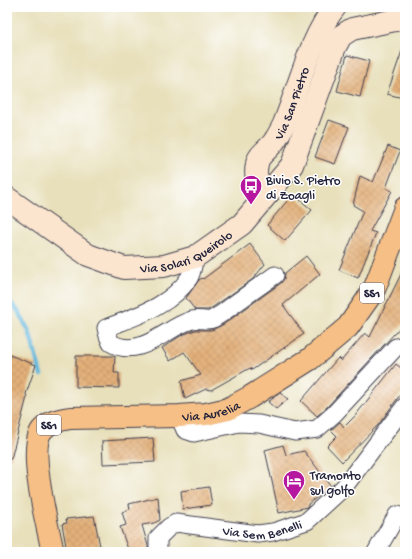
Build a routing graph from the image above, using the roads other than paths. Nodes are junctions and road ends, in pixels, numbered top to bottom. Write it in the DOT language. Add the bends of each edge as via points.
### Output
graph roads {
  1 [pos="335,7"];
  2 [pos="405,18"];
  3 [pos="270,191"];
  4 [pos="7,198"];
  5 [pos="405,208"];
  6 [pos="195,257"];
  7 [pos="276,274"];
  8 [pos="405,345"];
  9 [pos="405,406"];
  10 [pos="179,416"];
  11 [pos="397,515"];
  12 [pos="53,552"];
  13 [pos="158,552"];
  14 [pos="376,552"];
  1 -- 3 [label="street, Via San Pietro" via="320,28 283,126 274,142 257,162 255,176 260,185"];
  2 -- 3 [label="street, Via Solari Queirolo" via="352,29 341,36 292,165"];
  3 -- 6 [label="street, Via Solari Queirolo" via="242,224"];
  4 -- 6 [label="street, Via Solari Queirolo" via="88,255 124,268 164,266"];
  5 -- 10 [label="main road, Via Aurelia / SS1" via="374,290 348,327 310,359 228,409"];
  6 -- 7 [label="street" via="190,276 164,303 106,328 111,343 123,348 133,347 160,338 194,319 212,320"];
  8 -- 10 [label="street" via="396,347 317,429 295,432 259,424 240,423 194,433 185,430"];
  9 -- 13 [label="street, Via Sem Benelli" via="344,487 307,521 258,534 176,524 158,538"];
  10 -- 12 [label="main road, Via Aurelia / SS1" via="70,418 53,421 41,431 38,444 38,478"];
  11 -- 14 [label="street"];
}
